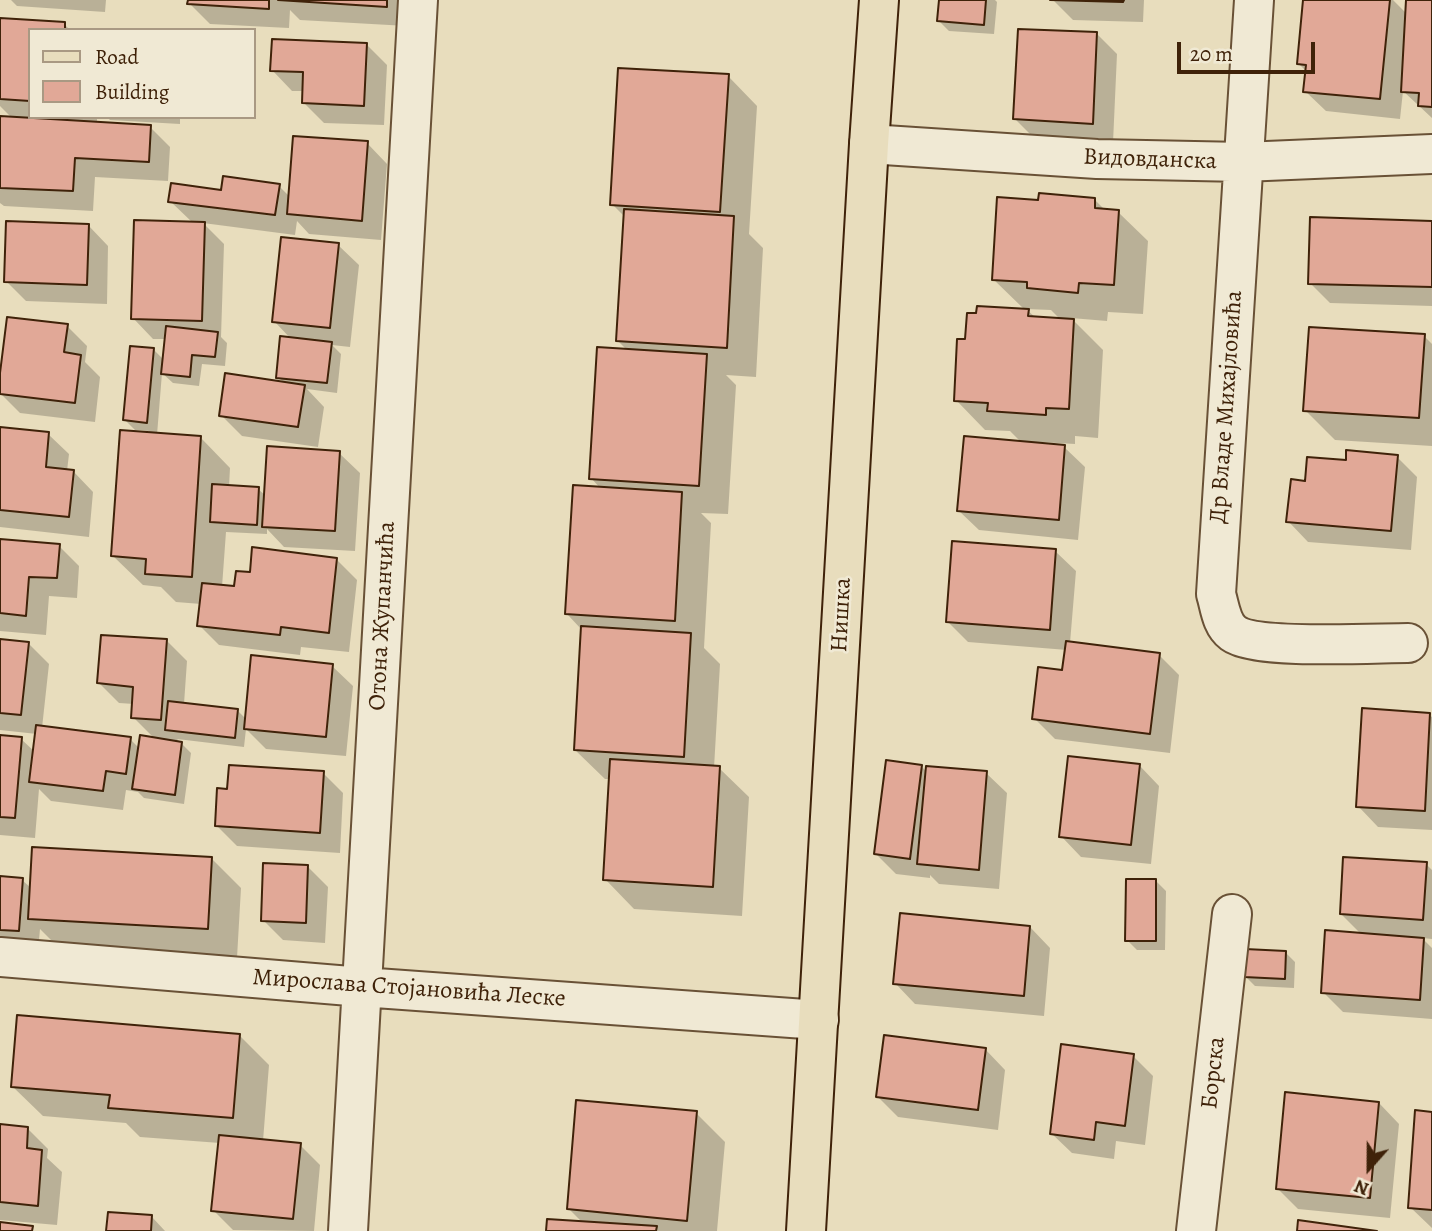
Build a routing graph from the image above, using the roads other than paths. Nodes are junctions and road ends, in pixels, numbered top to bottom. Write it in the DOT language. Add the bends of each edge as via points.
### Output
graph roads {
  1 [pos="418,0"];
  2 [pos="879,0"];
  3 [pos="1254,0"];
  4 [pos="869,144"];
  5 [pos="1432,154"];
  6 [pos="1242,162"];
  7 [pos="1408,643"];
  8 [pos="1232,914"];
  9 [pos="0,957"];
  10 [pos="362,987"];
  11 [pos="819,1020"];
  12 [pos="348,1231"];
  13 [pos="806,1231"];
  14 [pos="1196,1231"];
  1 -- 10 [label="street, Отона Жупанчића"];
  2 -- 4 [label="main road, Нишка"];
  3 -- 6 [label="street, Др Владе Михајловића"];
  4 -- 6 [label="street, Видовданска" via="1097,159"];
  4 -- 11 [label="main road, Нишка"];
  5 -- 6 [label="street, Видовданска"];
  6 -- 7 [label="street, Др Владе Михајловића" via="1216,564 1216,594 1224,623 1234,635 1266,643"];
  8 -- 14 [label="street, Борска"];
  9 -- 10 [label="street, Мирослава Стојановића Леске"];
  10 -- 11 [label="street, Мирослава Стојановића Леске"];
  10 -- 12 [label="street, Отона Жупанчића"];
  11 -- 13 [label="main road, Нишка"];
}
